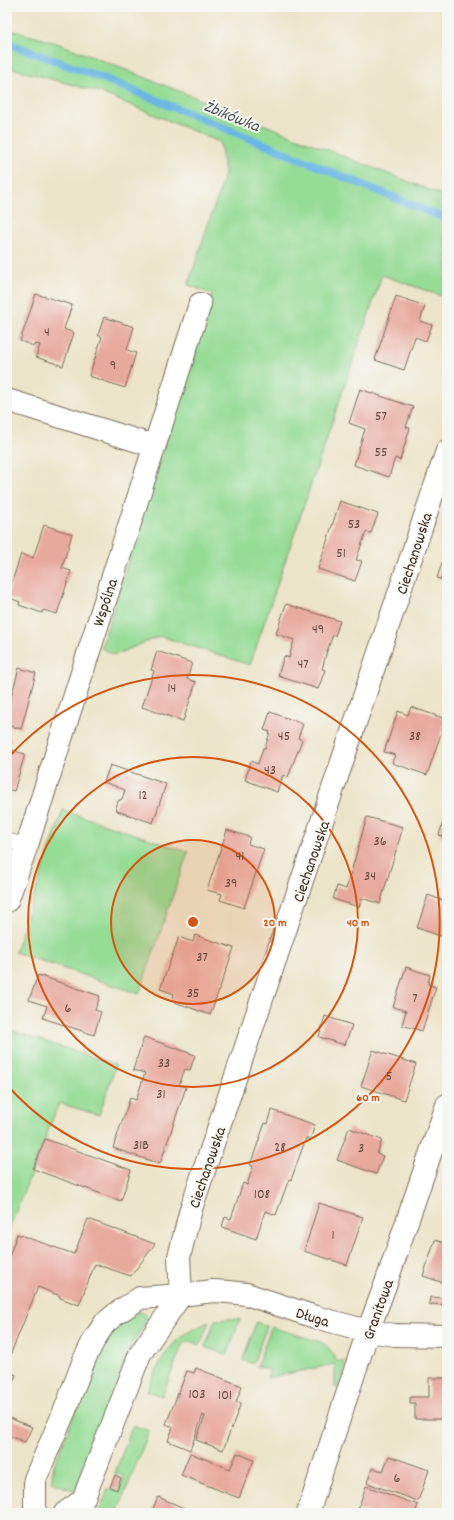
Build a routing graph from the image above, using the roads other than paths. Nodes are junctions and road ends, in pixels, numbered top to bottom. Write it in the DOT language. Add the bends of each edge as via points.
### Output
graph roads {
  1 [pos="200,304"];
  2 [pos="7,400"];
  3 [pos="154,446"];
  4 [pos="447,451"];
  5 [pos="17,843"];
  6 [pos="7,901"];
  7 [pos="447,1105"];
  8 [pos="181,1295"];
  9 [pos="368,1331"];
  10 [pos="447,1336"];
  11 [pos="35,1513"];
  12 [pos="65,1513"];
  13 [pos="308,1513"];
  1 -- 3 [label="street, Wspólna"];
  2 -- 3 [label="street"];
  3 -- 5 [label="street, Wspólna"];
  4 -- 8 [label="street, Ciechanowska" via="191,1209 179,1257"];
  5 -- 6 [label="street, Wspólna"];
  7 -- 9 [label="street, Granitowa"];
  8 -- 9 [label="street, Długa" via="213,1291 246,1294"];
  8 -- 11 [label="street" via="140,1298 105,1323 84,1360 35,1479"];
  8 -- 12 [label="street" via="140,1354 83,1500"];
  9 -- 10 [label="street, Długa" via="395,1335"];
  9 -- 13 [label="street, Granitowa"];
}
